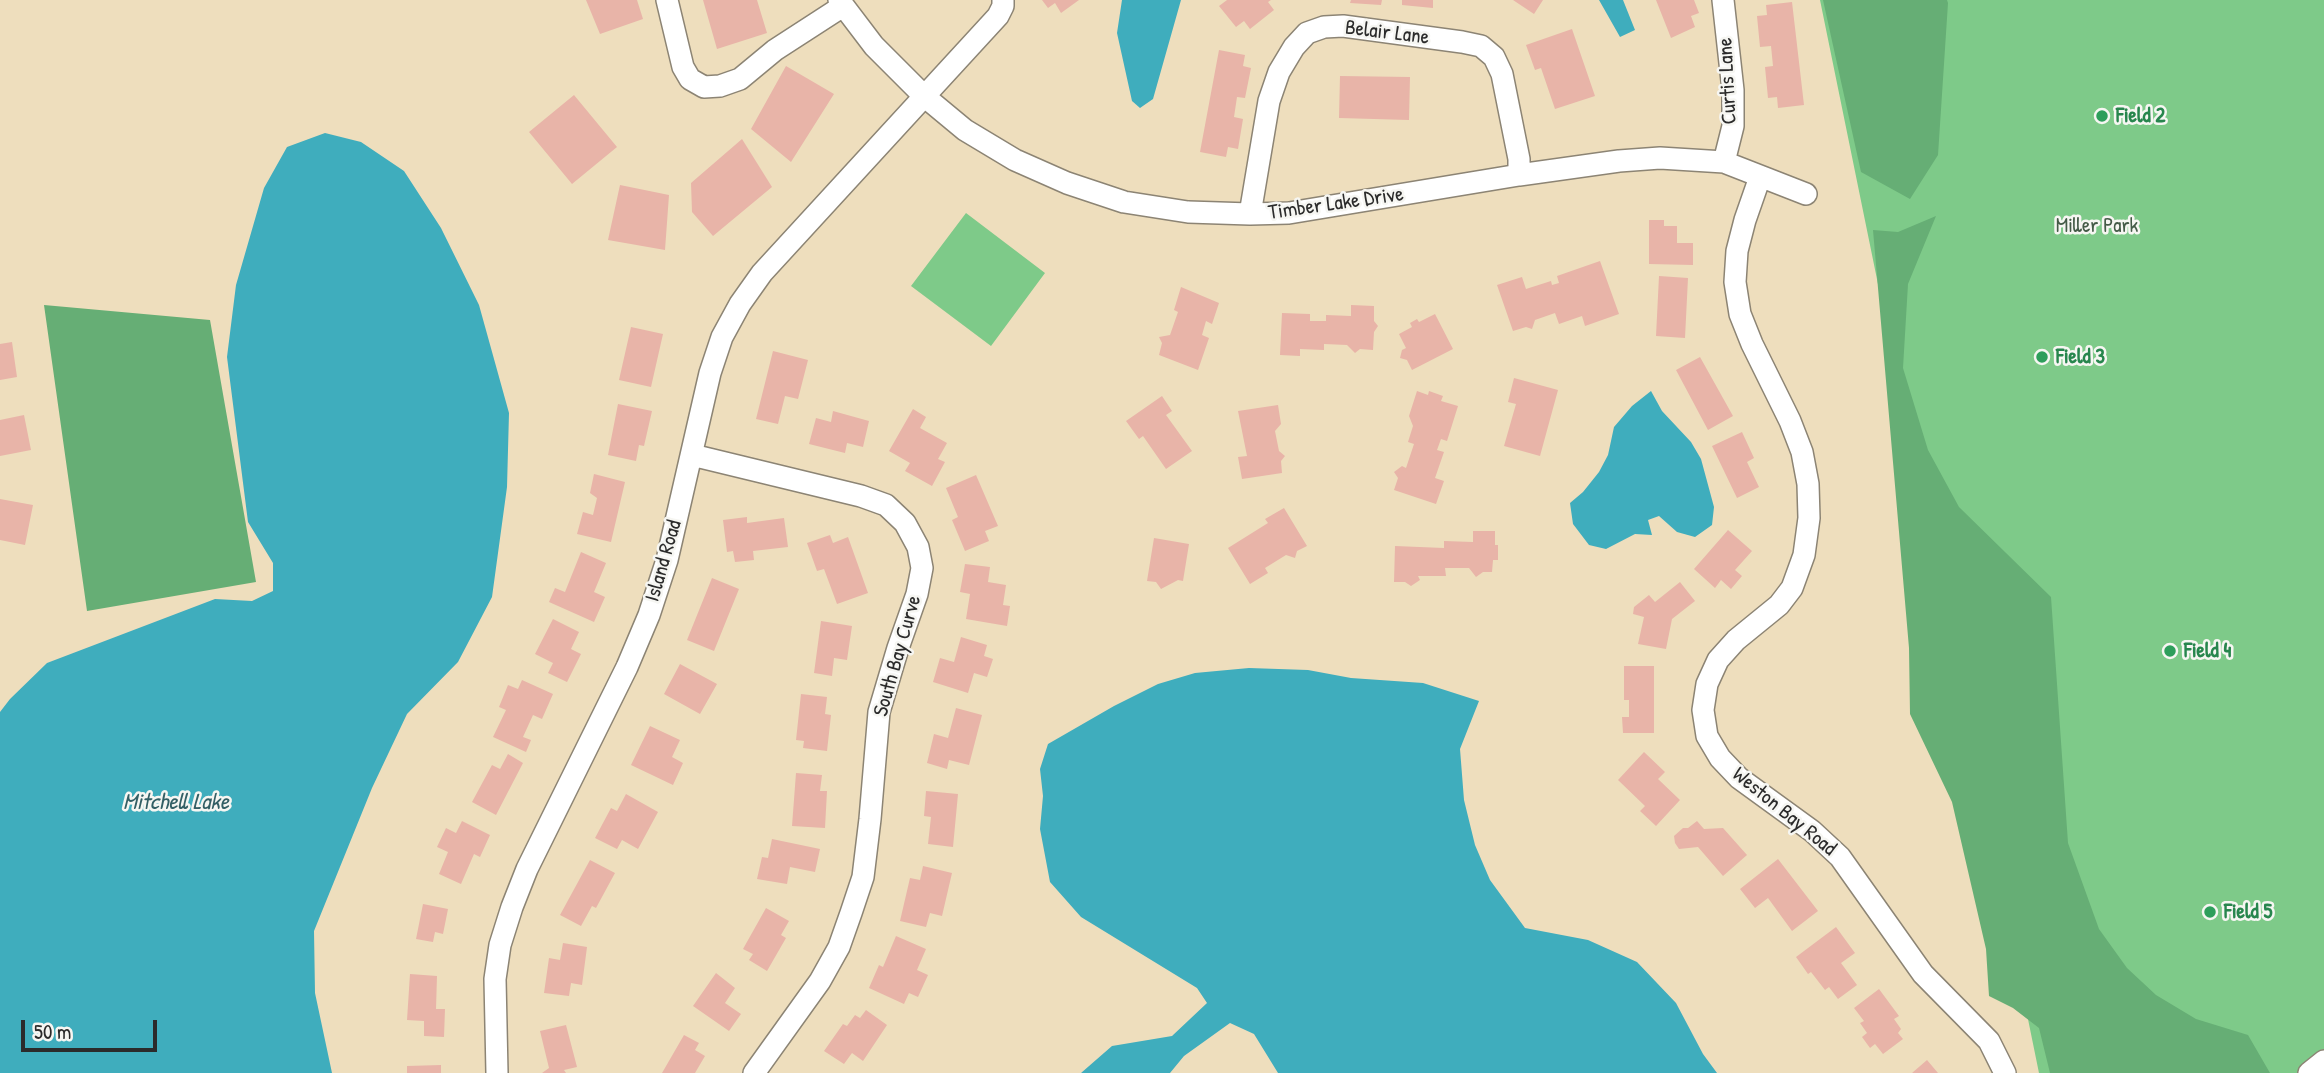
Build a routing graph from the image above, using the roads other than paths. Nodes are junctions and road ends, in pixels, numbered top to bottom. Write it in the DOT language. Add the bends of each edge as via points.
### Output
graph roads {
  1 [pos="667,0"];
  2 [pos="1003,0"];
  3 [pos="1723,0"];
  4 [pos="841,3"];
  5 [pos="924,96"];
  6 [pos="1724,162"];
  7 [pos="1519,175"];
  8 [pos="1760,177"];
  9 [pos="1805,194"];
  10 [pos="1250,214"];
  11 [pos="692,455"];
  12 [pos="2324,1061"];
  13 [pos="497,1073"];
  14 [pos="754,1073"];
  15 [pos="2005,1073"];
  16 [pos="2309,1073"];
  1 -- 4 [label="street, Timber Lake Drive" via="683,67 690,79 704,87 740,79"];
  2 -- 5 [label="street, Island Road" via="998,16"];
  3 -- 6 [label="street, Curtis Lane" via="1733,90 1733,127"];
  4 -- 5 [label="street, Timber Lake Drive" via="874,46"];
  5 -- 10 [label="street, Timber Lake Drive" via="975,136 1067,183 1124,202 1188,212"];
  5 -- 11 [label="street, Island Road" via="762,273 740,304 710,373"];
  6 -- 7 [label="street, Timber Lake Drive" via="1660,158"];
  6 -- 8 [label="street, Timber Lake Drive"];
  7 -- 10 [label="street, Timber Lake Drive" via="1328,208"];
  7 -- 10 [label="street, Belair Lane" via="1502,74 1494,57 1480,46 1324,27 1307,33 1279,72 1269,101"];
  8 -- 9 [label="street, Timber Lake Drive"];
  8 -- 15 [label="street, Weston Bay Road" via="1737,251 1735,282 1740,314 1802,452 1809,518 1804,555 1792,588 1718,660 1707,684 1703,710 1707,736 1739,778 1840,857 1923,974 1989,1041"];
  11 -- 13 [label="street, Island Road" via="649,615 527,869 500,945 495,979"];
  11 -- 14 [label="street, South Bay Curve" via="886,505 905,523 918,547 922,568 879,712 863,877 839,947"];
  12 -- 16 [label="street"];
}
